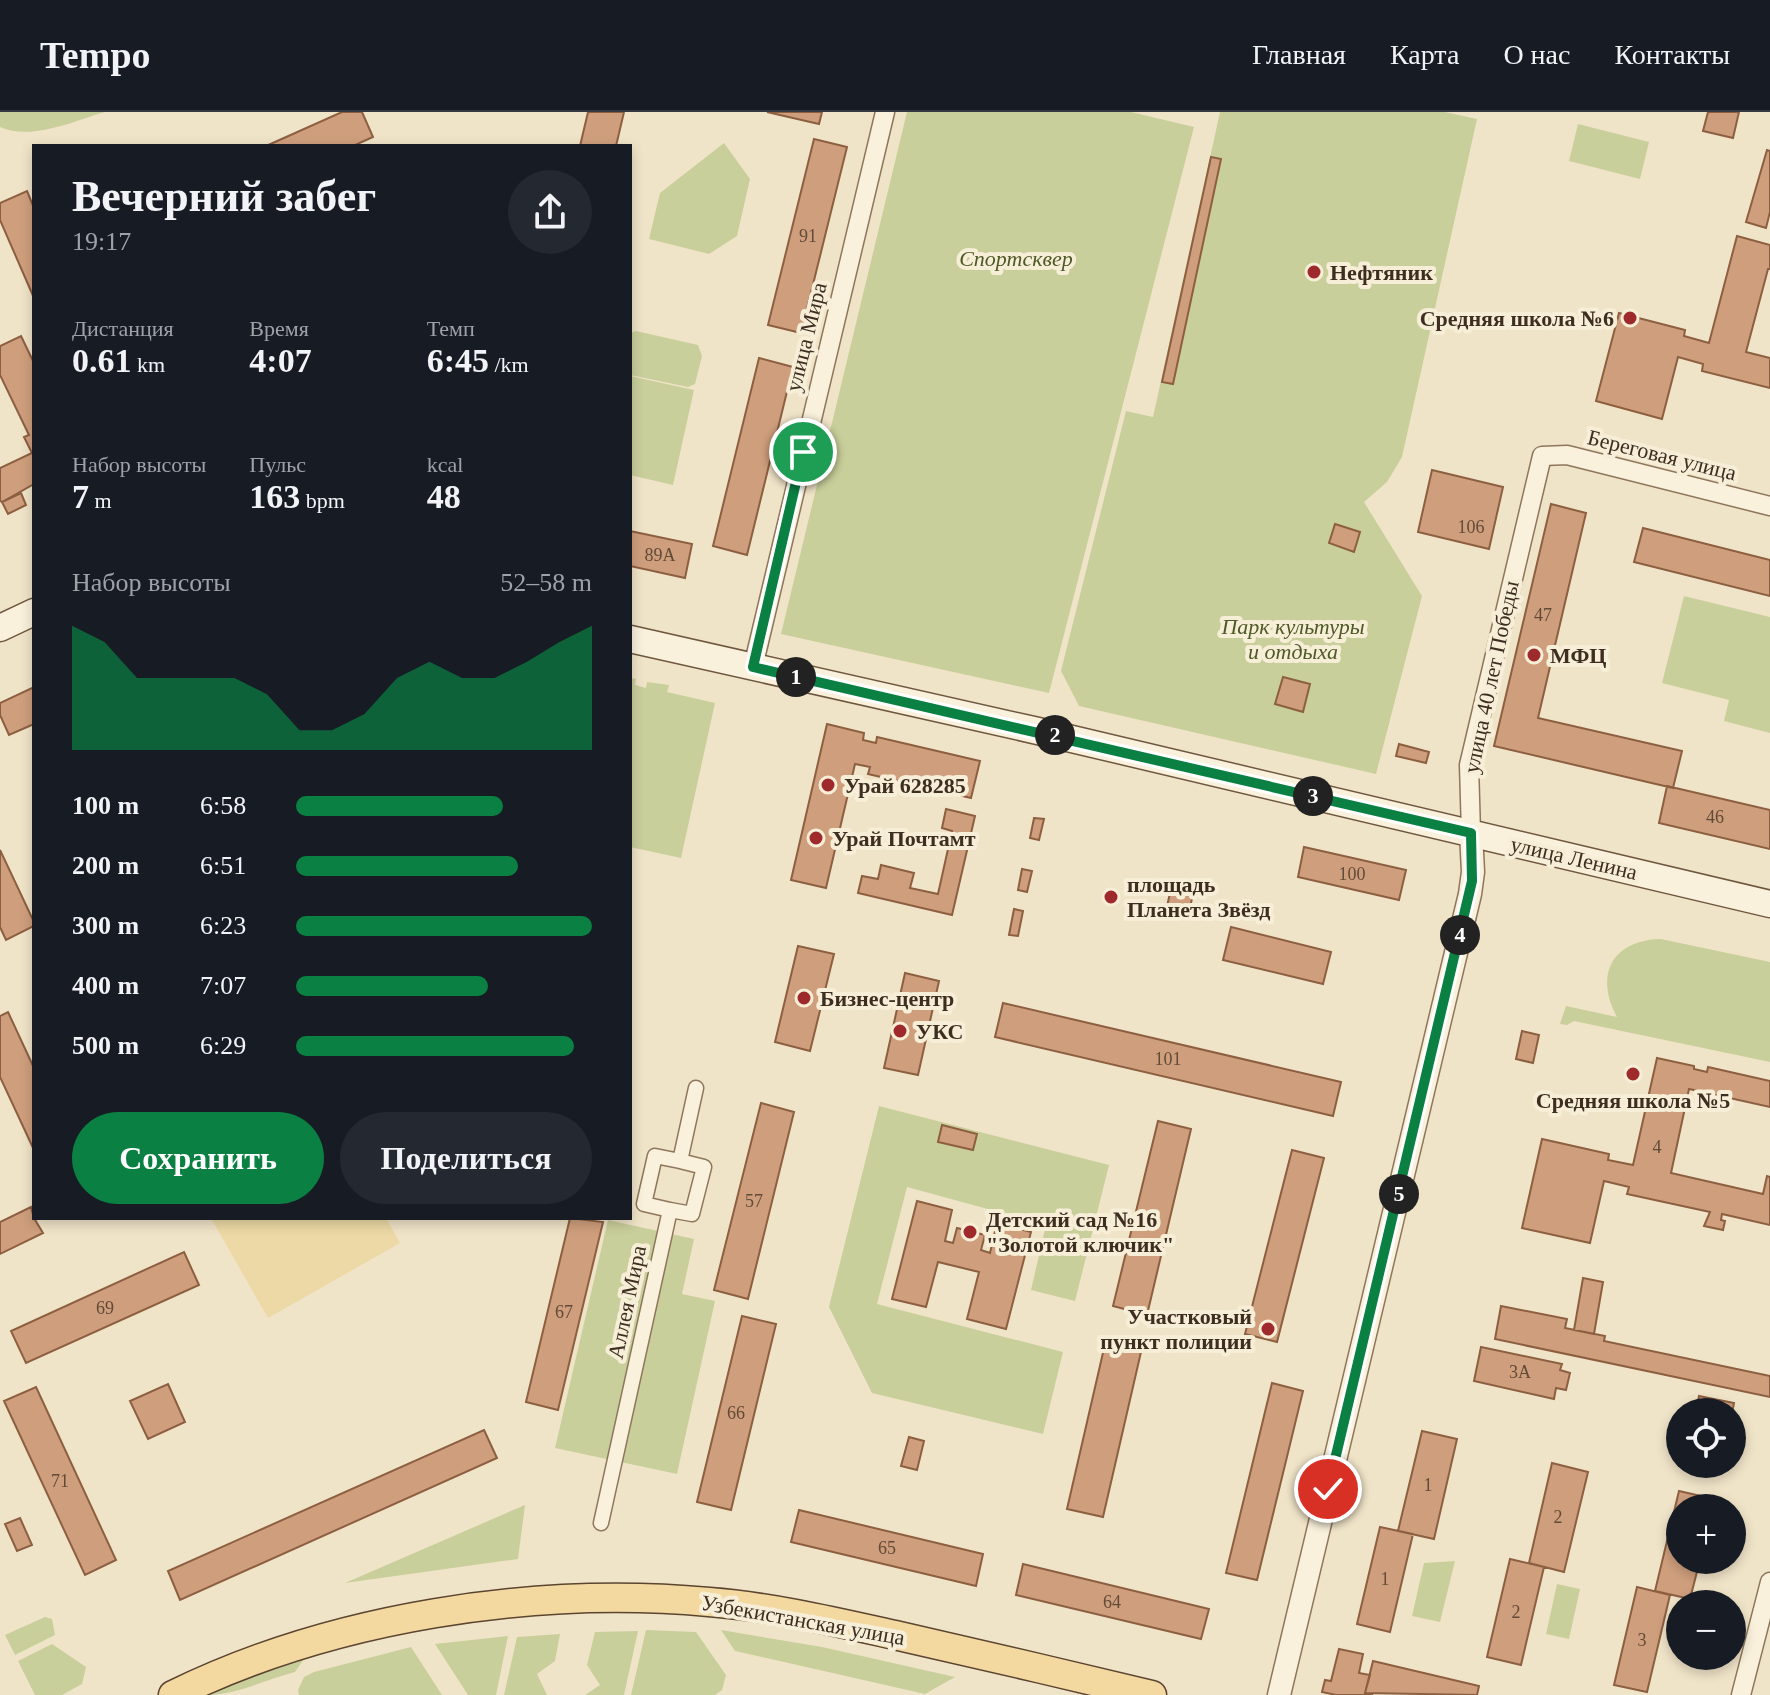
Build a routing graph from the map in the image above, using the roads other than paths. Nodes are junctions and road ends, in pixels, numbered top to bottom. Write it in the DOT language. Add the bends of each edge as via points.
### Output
graph roads {
  1 [pos="885,112"];
  2 [pos="1542,456"];
  3 [pos="1770,506"];
  4 [pos="32,613"];
  5 [pos="0,628"];
  6 [pos="632,639"];
  7 [pos="753,667"];
  8 [pos="1471,833"];
  9 [pos="1770,904"];
  10 [pos="696,1088"];
  11 [pos="680,1161"];
  12 [pos="670,1210"];
  13 [pos="601,1523"];
  14 [pos="1770,1582"];
  15 [pos="173,1695"];
  16 [pos="1152,1695"];
  17 [pos="1279,1695"];
  18 [pos="1741,1695"];
  1 -- 7 [label="street, улица Мира"];
  2 -- 3 [label="street, Береговая улица" via="1567,455"];
  2 -- 8 [label="street, улица 40 лет Победы" via="1469,765"];
  4 -- 5 [label="main road"];
  6 -- 7 [label="main road, улица Ленина"];
  7 -- 8 [label="main road, улица Ленина"];
  8 -- 9 [label="main road, улица Ленина"];
  8 -- 17 [label="street, улица 40 лет Победы" via="1470,894"];
  10 -- 11 [label="street"];
  11 -- 12 [label="street" via="704,1167 692,1214"];
  11 -- 12 [label="street" via="655,1156 644,1204"];
  12 -- 13 [label="street, Аллея Мира"];
  14 -- 18 [label="street"];
  15 -- 16 [label="main road, Узбекистанская улица" via="276,1653 378,1626 472,1607 584,1599 746,1606"];
}
